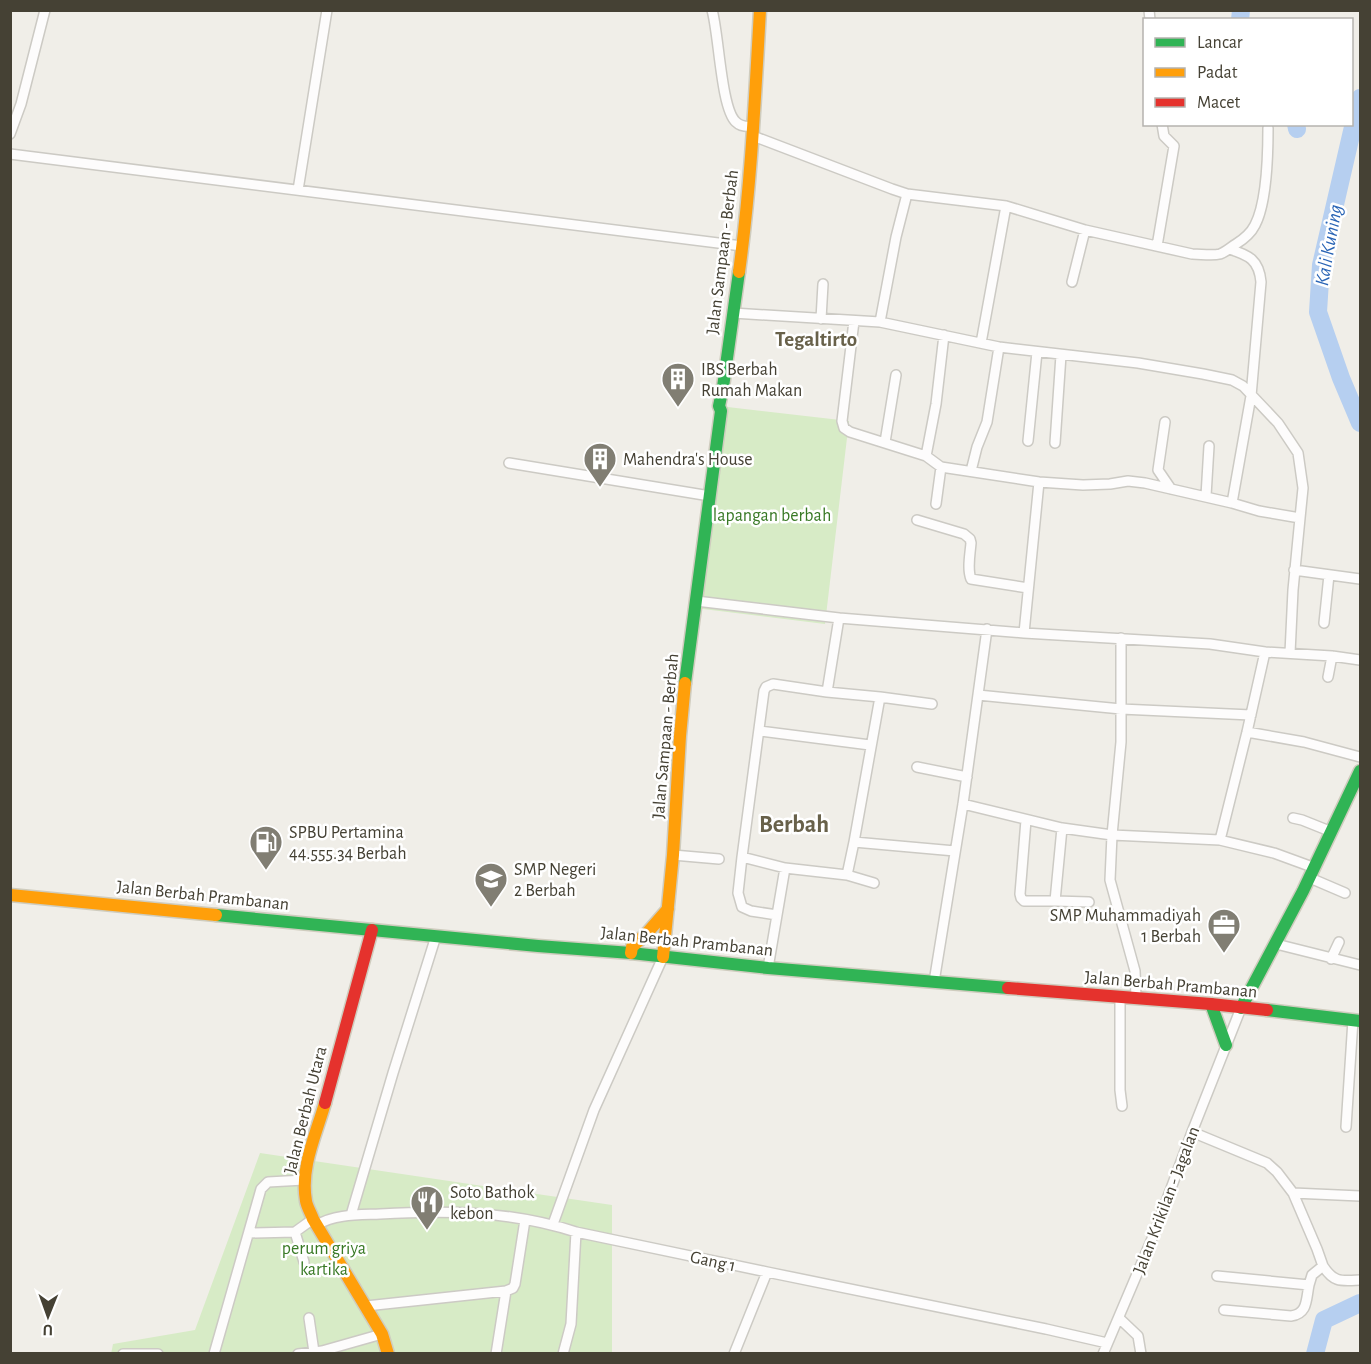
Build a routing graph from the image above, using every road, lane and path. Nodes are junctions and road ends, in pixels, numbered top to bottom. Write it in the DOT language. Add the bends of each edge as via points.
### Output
graph roads {
  1 [pos="45,10"];
  2 [pos="327,10"];
  3 [pos="712,10"];
  4 [pos="760,10"];
  5 [pos="10,100"];
  6 [pos="21,104"];
  7 [pos="1162,126"];
  8 [pos="1268,128"];
  9 [pos="754,131"];
  10 [pos="10,134"];
  11 [pos="10,154"];
  12 [pos="298,190"];
  13 [pos="907,194"];
  14 [pos="1006,206"];
  15 [pos="1085,230"];
  16 [pos="742,246"];
  17 [pos="1157,246"];
  18 [pos="1229,249"];
  19 [pos="1072,282"];
  20 [pos="823,284"];
  21 [pos="733,313"];
  22 [pos="821,319"];
  23 [pos="854,321"];
  24 [pos="880,322"];
  25 [pos="944,335"];
  26 [pos="981,343"];
  27 [pos="999,347"];
  28 [pos="1037,352"];
  29 [pos="1061,355"];
  30 [pos="896,375"];
  31 [pos="1251,396"];
  32 [pos="1165,422"];
  33 [pos="1028,441"];
  34 [pos="885,442"];
  35 [pos="1055,443"];
  36 [pos="1209,446"];
  37 [pos="926,456"];
  38 [pos="508,463"];
  39 [pos="941,467"];
  40 [pos="971,471"];
  41 [pos="1039,482"];
  42 [pos="1171,489"];
  43 [pos="710,496"];
  44 [pos="1206,496"];
  45 [pos="1232,503"];
  46 [pos="936,504"];
  47 [pos="1300,518"];
  48 [pos="917,520"];
  49 [pos="1294,570"];
  50 [pos="1329,575"];
  51 [pos="1360,579"];
  52 [pos="1028,588"];
  53 [pos="696,601"];
  54 [pos="839,618"];
  55 [pos="1324,622"];
  56 [pos="987,629"];
  57 [pos="1024,633"];
  58 [pos="1121,638"];
  59 [pos="1265,652"];
  60 [pos="1290,653"];
  61 [pos="1332,656"];
  62 [pos="1360,660"];
  63 [pos="1328,677"];
  64 [pos="827,692"];
  65 [pos="978,695"];
  66 [pos="879,697"];
  67 [pos="932,704"];
  68 [pos="1121,709"];
  69 [pos="1251,715"];
  70 [pos="760,731"];
  71 [pos="1247,732"];
  72 [pos="870,745"];
  73 [pos="1360,756"];
  74 [pos="917,767"];
  75 [pos="1360,771"];
  76 [pos="967,777"];
  77 [pos="963,804"];
  78 [pos="1293,818"];
  79 [pos="1026,820"];
  80 [pos="1062,828"];
  81 [pos="1332,832"];
  82 [pos="1112,835"];
  83 [pos="1220,840"];
  84 [pos="854,842"];
  85 [pos="955,851"];
  86 [pos="673,855"];
  87 [pos="742,857"];
  88 [pos="720,859"];
  89 [pos="785,868"];
  90 [pos="1312,873"];
  91 [pos="847,875"];
  92 [pos="874,883"];
  93 [pos="1345,893"];
  94 [pos="10,895"];
  95 [pos="1055,901"];
  96 [pos="1089,902"];
  97 [pos="668,909"];
  98 [pos="777,915"];
  99 [pos="372,930"];
  100 [pos="436,936"];
  101 [pos="1339,942"];
  102 [pos="1276,944"];
  103 [pos="631,953"];
  104 [pos="663,957"];
  105 [pos="1331,959"];
  106 [pos="1360,965"];
  107 [pos="768,968"];
  108 [pos="934,982"];
  109 [pos="1120,996"];
  110 [pos="1136,997"];
  111 [pos="1211,1004"];
  112 [pos="1241,1008"];
  113 [pos="1357,1020"];
  114 [pos="1226,1045"];
  115 [pos="1122,1106"];
  116 [pos="1346,1127"];
  117 [pos="1192,1132"];
  118 [pos="304,1180"];
  119 [pos="1293,1193"];
  120 [pos="1360,1196"];
  121 [pos="351,1215"];
  122 [pos="525,1220"];
  123 [pos="315,1222"];
  124 [pos="553,1224"];
  125 [pos="295,1232"];
  126 [pos="576,1232"];
  127 [pos="249,1233"];
  128 [pos="304,1262"];
  129 [pos="1323,1266"];
  130 [pos="767,1272"];
  131 [pos="1217,1276"];
  132 [pos="1360,1280"];
  133 [pos="1309,1285"];
  134 [pos="506,1291"];
  135 [pos="366,1306"];
  136 [pos="1224,1310"];
  137 [pos="309,1318"];
  138 [pos="1119,1318"];
  139 [pos="382,1334"];
  140 [pos="1107,1343"];
  141 [pos="319,1352"];
  142 [pos="123,1353"];
  143 [pos="158,1353"];
  144 [pos="214,1353"];
  145 [pos="298,1353"];
  146 [pos="388,1353"];
  147 [pos="496,1353"];
  148 [pos="563,1353"];
  149 [pos="735,1353"];
  150 [pos="1103,1353"];
  151 [pos="1141,1353"];
  1 -- 6 [label="street"];
  2 -- 12 [label="street"];
  3 -- 9 [label="street" via="731,116 736,123"];
  4 -- 9 [label="main road, Jalan Sampaan - Berbah"];
  5 -- 6 [label="street"];
  6 -- 10 [label="street"];
  7 -- 17 [label="street" via="1164,136 1174,146"];
  8 -- 18 [label="street" via="1261,212 1246,238"];
  9 -- 13 [label="street"];
  9 -- 16 [label="main road, Jalan Sampaan - Berbah"];
  11 -- 12 [label="street"];
  12 -- 16 [label="street"];
  13 -- 14 [label="street"];
  13 -- 24 [label="street"];
  14 -- 15 [label="street"];
  14 -- 26 [label="street"];
  15 -- 17 [label="street"];
  15 -- 19 [label="street"];
  16 -- 21 [label="main road, Jalan Sampaan - Berbah"];
  17 -- 18 [label="street" via="1207,255"];
  18 -- 31 [label="street" via="1255,261 1260,271"];
  20 -- 22 [label="street"];
  21 -- 22 [label="street"];
  21 -- 43 [label="main road, Jalan Sampaan - Berbah"];
  22 -- 23 [label="street"];
  23 -- 24 [label="street"];
  23 -- 34 [label="street" via="844,428"];
  24 -- 25 [label="street"];
  25 -- 26 [label="street"];
  25 -- 37 [label="street"];
  26 -- 27 [label="street"];
  27 -- 28 [label="street"];
  27 -- 40 [label="street" via="987,422"];
  28 -- 29 [label="street"];
  28 -- 33 [label="street"];
  29 -- 31 [label="street" via="1138,363 1232,380"];
  29 -- 35 [label="street"];
  30 -- 34 [label="street"];
  31 -- 45 [label="street"];
  31 -- 47 [label="street" via="1278,423 1298,453 1303,488"];
  32 -- 42 [label="street" via="1158,470"];
  34 -- 37 [label="street"];
  36 -- 44 [label="street"];
  37 -- 39 [label="street"];
  38 -- 43 [label="street"];
  39 -- 40 [label="street"];
  39 -- 46 [label="street"];
  40 -- 41 [label="street"];
  41 -- 42 [label="street" via="1128,482"];
  41 -- 52 [label="street"];
  42 -- 44 [label="street"];
  43 -- 53 [label="main road, Jalan Sampaan - Berbah"];
  44 -- 45 [label="street"];
  45 -- 47 [label="street"];
  47 -- 49 [label="street"];
  48 -- 52 [label="street" via="970,539 971,579"];
  49 -- 50 [label="street"];
  49 -- 60 [label="street"];
  50 -- 51 [label="street"];
  50 -- 55 [label="street"];
  52 -- 57 [label="street"];
  53 -- 54 [label="street"];
  53 -- 86 [label="main road, Jalan Sampaan - Berbah" via="680,736"];
  54 -- 56 [label="street"];
  54 -- 64 [label="street"];
  56 -- 57 [label="street"];
  56 -- 65 [label="street"];
  57 -- 58 [label="street"];
  58 -- 59 [label="street"];
  58 -- 68 [label="street"];
  59 -- 60 [label="street"];
  59 -- 69 [label="street"];
  60 -- 61 [label="street"];
  61 -- 62 [label="street"];
  61 -- 63 [label="street"];
  64 -- 66 [label="street"];
  64 -- 70 [label="street" via="769,685 764,691"];
  65 -- 68 [label="street"];
  65 -- 76 [label="street"];
  66 -- 67 [label="street"];
  66 -- 72 [label="street"];
  68 -- 69 [label="street"];
  68 -- 82 [label="street"];
  69 -- 71 [label="street"];
  70 -- 72 [label="street"];
  70 -- 87 [label="street"];
  71 -- 73 [label="street"];
  71 -- 83 [label="street"];
  72 -- 84 [label="street"];
  74 -- 76 [label="street"];
  75 -- 81 [label="main road"];
  76 -- 77 [label="street"];
  77 -- 79 [label="street"];
  77 -- 85 [label="street"];
  78 -- 81 [label="street"];
  79 -- 80 [label="street"];
  79 -- 95 [label="street" via="1021,898"];
  80 -- 82 [label="street"];
  80 -- 95 [label="street"];
  81 -- 90 [label="main road"];
  82 -- 83 [label="street"];
  82 -- 110 [label="street" via="1110,880 1135,971"];
  83 -- 90 [label="street" via="1274,853"];
  84 -- 85 [label="street"];
  84 -- 91 [label="street"];
  85 -- 108 [label="street"];
  86 -- 88 [label="street"];
  86 -- 97 [label="main road, Jalan Sampaan - Berbah"];
  87 -- 89 [label="street"];
  87 -- 98 [label="street" via="738,886 742,907"];
  89 -- 91 [label="street"];
  89 -- 98 [label="street"];
  90 -- 93 [label="street"];
  90 -- 102 [label="main road"];
  91 -- 92 [label="street"];
  94 -- 99 [label="main road, Jalan Berbah Prambanan"];
  95 -- 96 [label="street"];
  97 -- 103 [label="main road" via="632,947"];
  97 -- 104 [label="main road, Jalan Sampaan - Berbah"];
  98 -- 107 [label="street"];
  99 -- 100 [label="main road, Jalan Berbah Prambanan"];
  99 -- 118 [label="main road, Jalan Berbah Utara"];
  100 -- 103 [label="main road, Jalan Berbah Prambanan"];
  100 -- 121 [label="street"];
  101 -- 105 [label="street"];
  102 -- 105 [label="street"];
  102 -- 112 [label="main road"];
  103 -- 104 [label="main road, Jalan Berbah Prambanan"];
  104 -- 107 [label="main road, Jalan Berbah Prambanan"];
  104 -- 124 [label="street" via="594,1110"];
  105 -- 106 [label="street"];
  107 -- 108 [label="main road, Jalan Berbah Prambanan"];
  108 -- 109 [label="main road, Jalan Berbah Prambanan"];
  109 -- 110 [label="main road, Jalan Berbah Prambanan"];
  109 -- 115 [label="street"];
  110 -- 111 [label="main road, Jalan Berbah Prambanan"];
  111 -- 112 [label="main road, Jalan Berbah Prambanan"];
  111 -- 114 [label="main road"];
  112 -- 113 [label="main road, Jalan Berbah Prambanan"];
  112 -- 114 [label="street, Jalan Krikilan - Jagalan"];
  113 -- 116 [label="street"];
  114 -- 117 [label="street, Jalan Krikilan - Jagalan"];
  117 -- 119 [label="street" via="1267,1163"];
  117 -- 138 [label="street, Jalan Krikilan - Jagalan"];
  118 -- 123 [label="main road, Jalan Berbah Utara" via="306,1203"];
  118 -- 127 [label="street" via="264,1185"];
  119 -- 120 [label="street"];
  119 -- 129 [label="street"];
  121 -- 122 [label="street, Gang 1" via="430,1211"];
  121 -- 123 [label="street, Gang 1"];
  122 -- 124 [label="street, Gang 1"];
  122 -- 134 [label="street" via="513,1288"];
  123 -- 125 [label="street, Gang 1"];
  123 -- 135 [label="main road, Jalan Berbah Utara"];
  124 -- 126 [label="street, Gang 1"];
  125 -- 127 [label="street"];
  125 -- 128 [label="street"];
  126 -- 130 [label="street, Gang 1"];
  126 -- 148 [label="street" via="571,1324"];
  127 -- 144 [label="street"];
  129 -- 132 [label="street" via="1336,1280"];
  129 -- 133 [label="street" via="1312,1275"];
  130 -- 140 [label="street, Gang 1"];
  130 -- 149 [label="street"];
  131 -- 133 [label="street"];
  133 -- 136 [label="street" via="1304,1309 1298,1315"];
  134 -- 135 [label="street"];
  134 -- 147 [label="street"];
  135 -- 139 [label="main road, Jalan Berbah Utara"];
  137 -- 141 [label="street"];
  138 -- 140 [label="street, Jalan Krikilan - Jagalan"];
  138 -- 151 [label="street" via="1138,1336"];
  139 -- 141 [label="street"];
  139 -- 146 [label="main road, Jalan Berbah Utara"];
  140 -- 150 [label="street, Jalan Krikilan - Jagalan"];
  141 -- 145 [label="street"];
  142 -- 143 [label="street"];
}
